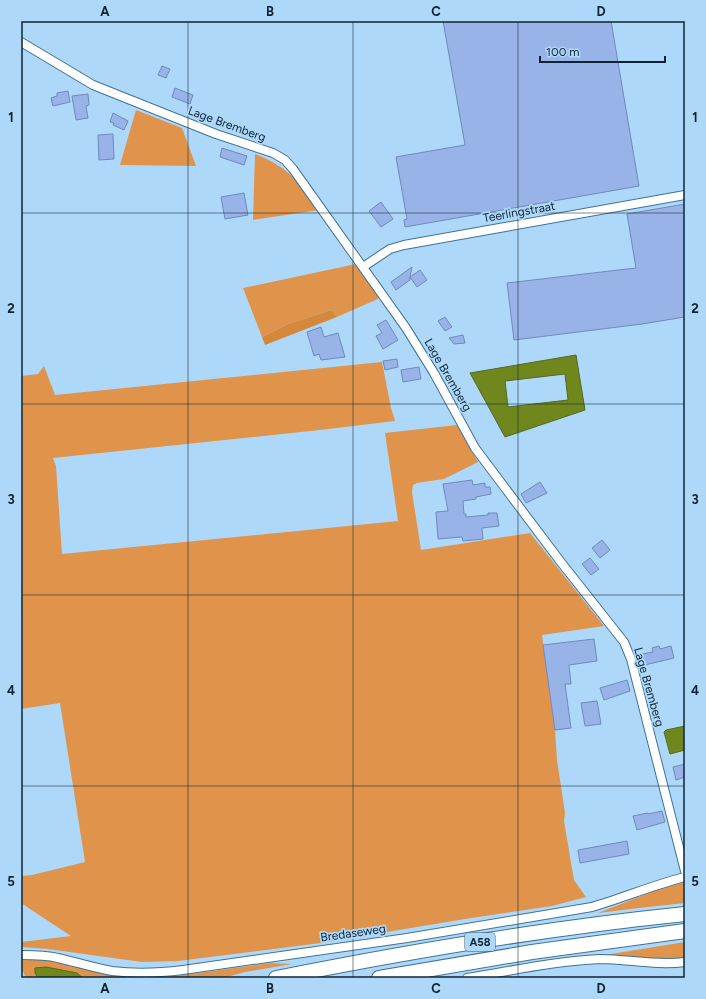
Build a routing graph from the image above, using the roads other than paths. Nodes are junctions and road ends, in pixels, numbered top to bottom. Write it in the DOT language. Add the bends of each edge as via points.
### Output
graph roads {
  1 [pos="21,42"];
  2 [pos="685,195"];
  3 [pos="363,267"];
  4 [pos="685,871"];
  5 [pos="685,877"];
  6 [pos="685,914"];
  7 [pos="685,932"];
  8 [pos="21,955"];
  9 [pos="685,962"];
  10 [pos="276,978"];
  11 [pos="379,978"];
  12 [pos="467,978"];
  1 -- 3 [label="street, Lage Bremberg" via="94,84 216,134 273,153 285,160"];
  2 -- 3 [label="street, Teerlingstraat" via="404,244 390,249"];
  3 -- 4 [label="street, Lage Bremberg" via="434,373 475,448 560,562 624,642 631,659"];
  5 -- 8 [label="street, Bredaseweg" via="592,907 407,938 183,970 157,973 111,971 56,957"];
  6 -- 10 [label="highway, A58" via="509,937 371,959"];
  7 -- 11 [label="highway, A58" via="532,952"];
  9 -- 12 [label="street" via="661,964 602,959 569,961"];
}
